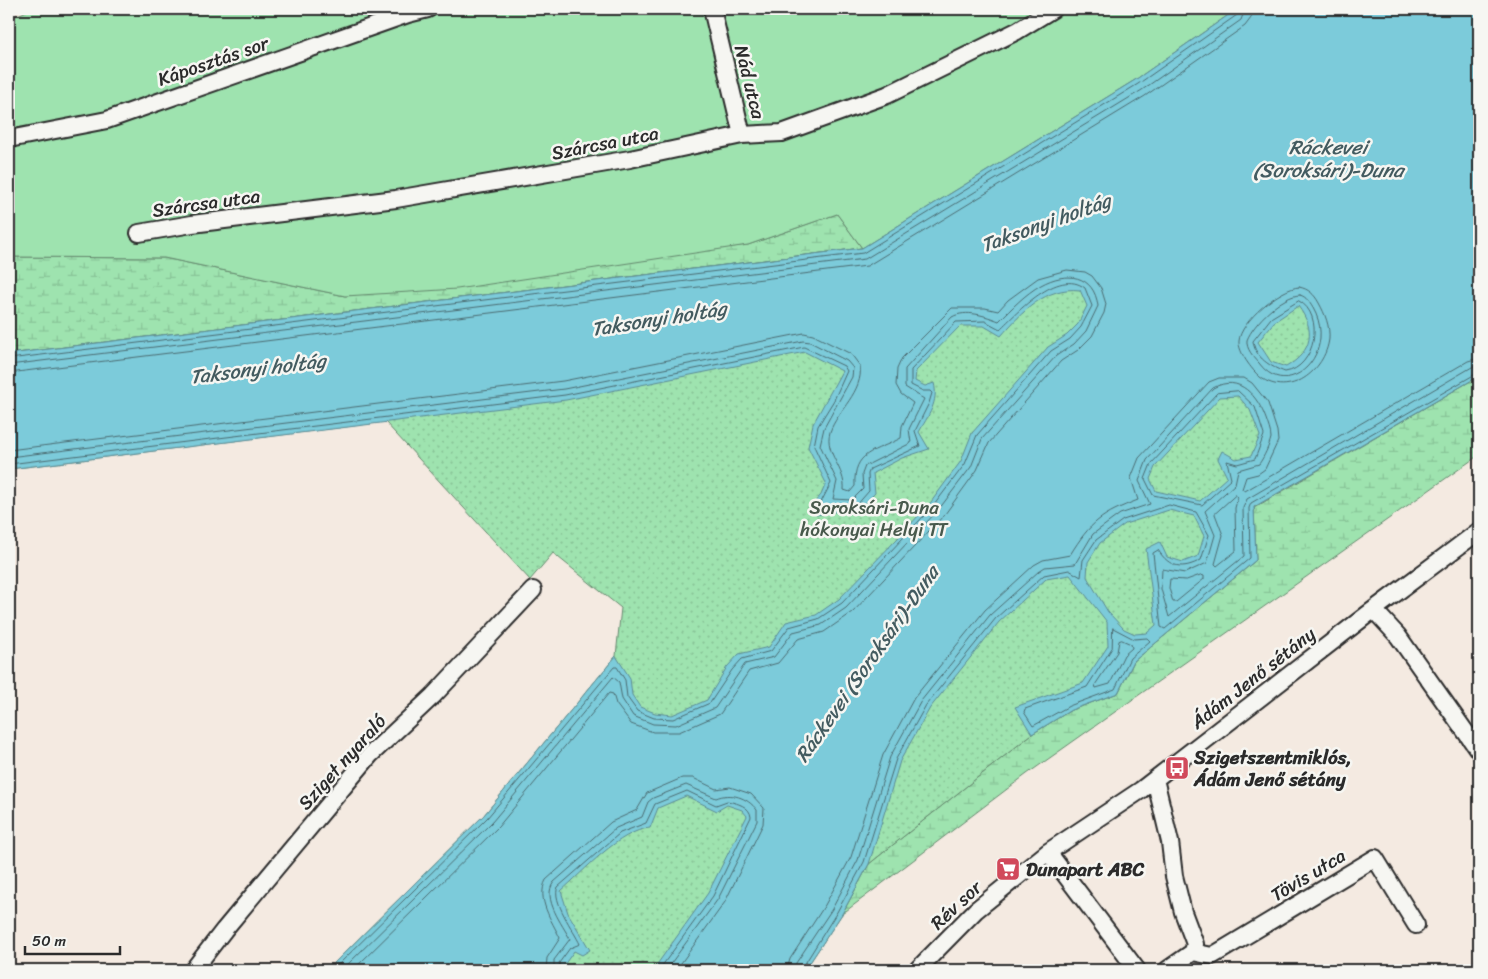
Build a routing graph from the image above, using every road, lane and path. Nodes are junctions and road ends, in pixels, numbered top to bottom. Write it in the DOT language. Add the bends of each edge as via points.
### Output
graph roads {
  1 [pos="428,9"];
  2 [pos="712,9"];
  3 [pos="1053,9"];
  4 [pos="742,135"];
  5 [pos="9,139"];
  6 [pos="139,232"];
  7 [pos="1479,531"];
  8 [pos="533,590"];
  9 [pos="1374,610"];
  10 [pos="1479,751"];
  11 [pos="1155,779"];
  12 [pos="1048,852"];
  13 [pos="1416,925"];
  14 [pos="1193,952"];
  15 [pos="920,969"];
  16 [pos="193,970"];
  17 [pos="1137,970"];
  18 [pos="1167,970"];
  1 -- 5 [label="street, Káposztás sor" via="107,120"];
  2 -- 4 [label="street, Nád utca"];
  3 -- 4 [label="street, Szárcsa utca" via="1017,31 887,95 782,133"];
  4 -- 6 [label="street, Szárcsa utca" via="492,184"];
  7 -- 9 [label="street, Ádám Jenő sétány"];
  8 -- 16 [label="street, Sziget nyaraló" via="433,696 370,755"];
  9 -- 10 [label="street" via="1398,636"];
  9 -- 11 [label="street, Ádám Jenő sétány"];
  11 -- 12 [label="street, Ádám Jenő sétány"];
  11 -- 14 [label="street" via="1170,842 1174,876 1195,944"];
  12 -- 15 [label="street, Rév sor" via="976,910"];
  12 -- 17 [label="street"];
  13 -- 14 [label="street, Tövis utca" via="1375,858 1212,956"];
  14 -- 18 [label="street"];
}
